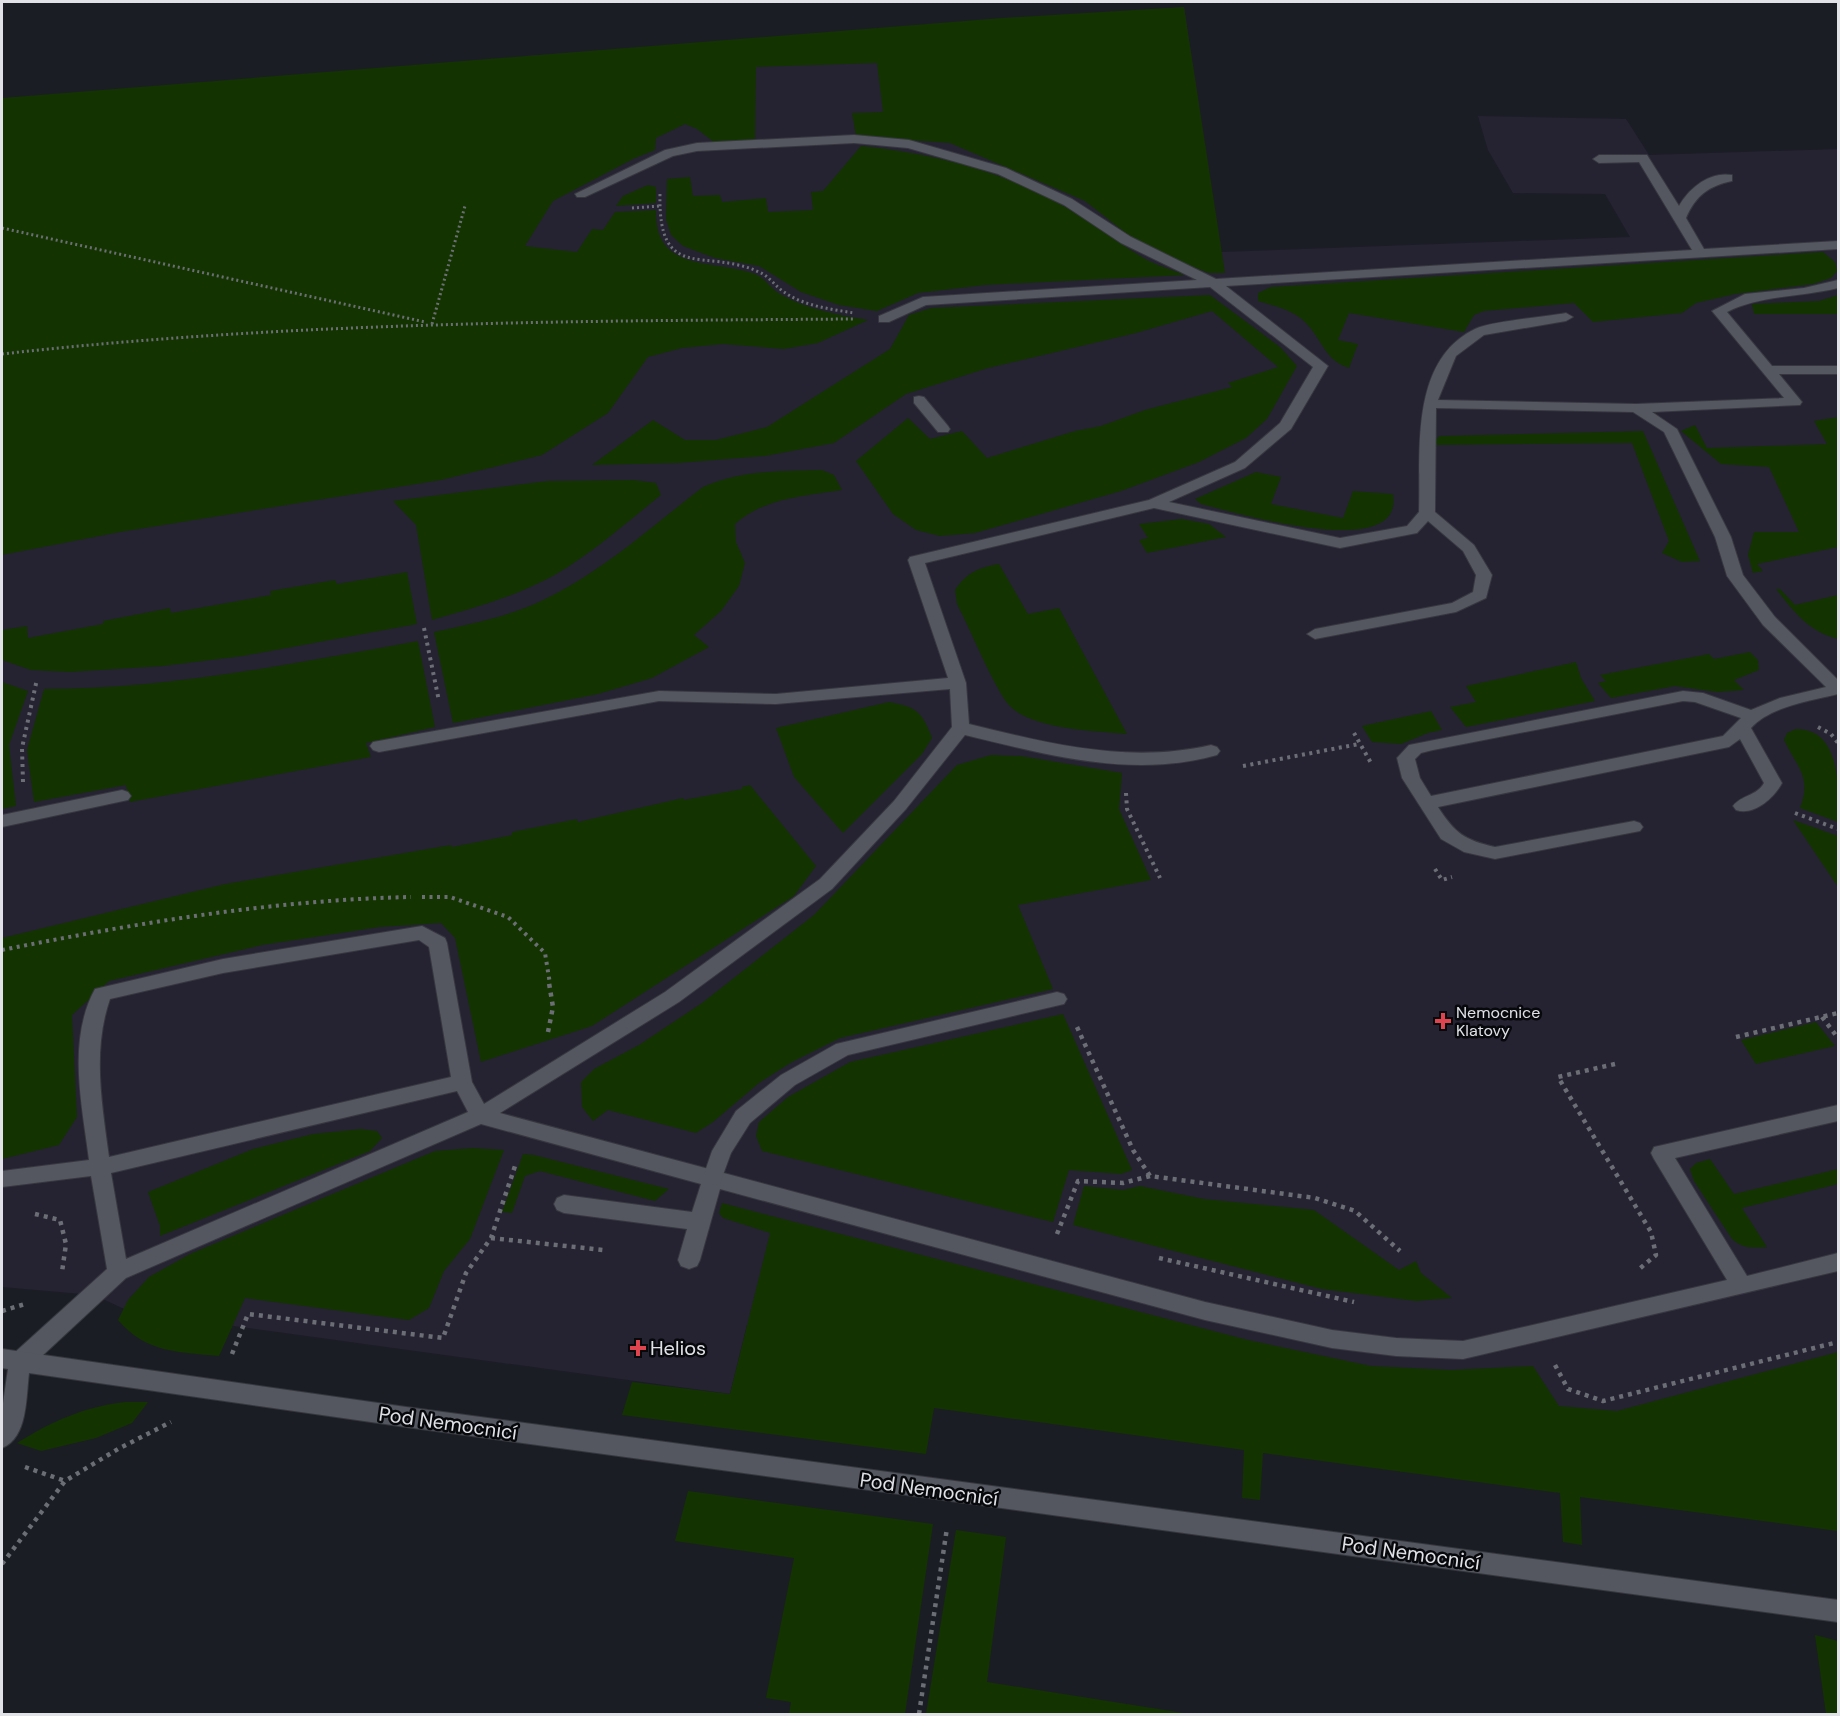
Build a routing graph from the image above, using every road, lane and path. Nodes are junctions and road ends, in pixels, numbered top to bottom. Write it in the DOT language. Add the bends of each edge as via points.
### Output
graph roads {
  1 [pos="1599,159"];
  2 [pos="1728,178"];
  3 [pos="660,189"];
  4 [pos="581,194"];
  5 [pos="465,206"];
  6 [pos="1680,218"];
  7 [pos="2,228"];
  8 [pos="1838,246"];
  9 [pos="1700,253"];
  10 [pos="1214,283"];
  11 [pos="1839,284"];
  12 [pos="1566,317"];
  13 [pos="884,319"];
  14 [pos="432,324"];
  15 [pos="2,354"];
  16 [pos="1768,370"];
  17 [pos="1839,370"];
  18 [pos="919,400"];
  19 [pos="1429,404"];
  20 [pos="1636,408"];
  21 [pos="943,429"];
  22 [pos="1154,503"];
  23 [pos="1427,513"];
  24 [pos="424,628"];
  25 [pos="1315,634"];
  26 [pos="37,680"];
  27 [pos="958,683"];
  28 [pos="1839,689"];
  29 [pos="1747,722"];
  30 [pos="961,729"];
  31 [pos="446,734"];
  32 [pos="379,746"];
  33 [pos="1211,751"];
  34 [pos="122,796"];
  35 [pos="1427,803"];
  36 [pos="1742,806"];
  37 [pos="1127,809"];
  38 [pos="24,816"];
  39 [pos="2,820"];
  40 [pos="1634,827"];
  41 [pos="1160,878"];
  42 [pos="1057,999"];
  43 [pos="1839,1013"];
  44 [pos="1822,1017"];
  45 [pos="1075,1023"];
  46 [pos="1736,1037"];
  47 [pos="1839,1038"];
  48 [pos="1615,1064"];
  49 [pos="462,1082"];
  50 [pos="1839,1113"];
  51 [pos="480,1116"];
  52 [pos="533,1131"];
  53 [pos="100,1167"];
  54 [pos="1150,1176"];
  55 [pos="713,1178"];
  56 [pos="2,1179"];
  57 [pos="564,1204"];
  58 [pos="29,1213"];
  59 [pos="700,1222"];
  60 [pos="1045,1231"];
  61 [pos="1057,1234"];
  62 [pos="1068,1236"];
  63 [pos="491,1238"];
  64 [pos="603,1250"];
  65 [pos="1400,1251"];
  66 [pos="1147,1255"];
  67 [pos="689,1260"];
  68 [pos="1839,1262"];
  69 [pos="118,1272"];
  70 [pos="1629,1273"];
  71 [pos="57,1279"];
  72 [pos="1742,1286"];
  73 [pos="36,1300"];
  74 [pos="1363,1304"];
  75 [pos="2,1311"];
  76 [pos="1538,1334"];
  77 [pos="1839,1342"];
  78 [pos="8,1366"];
  79 [pos="216,1390"];
  80 [pos="2,1438"];
  81 [pos="23,1466"];
  82 [pos="948,1521"];
  83 [pos="2,1564"];
  84 [pos="1839,1611"];
  85 [pos="919,1714"];
  1 -- 6 [label="street" via="1643,158"];
  2 -- 6 [label="street" via="1716,179 1688,197"];
  3 -- 13 [label="path" via="662,229 667,243 684,255 753,269 766,274 785,293 816,305"];
  4 -- 10 [label="street" via="669,153 697,147 854,139 909,144 1002,171 1068,202 1126,240"];
  5 -- 14 [label="path"];
  6 -- 9 [label="street"];
  7 -- 14 [label="path"];
  8 -- 9 [label="street"];
  9 -- 10 [label="street"];
  10 -- 13 [label="street" via="923,301"];
  10 -- 22 [label="street" via="1321,366 1286,426 1240,465"];
  11 -- 16 [label="street" via="1745,298 1719,311"];
  12 -- 19 [label="street" via="1480,332 1450,354"];
  13 -- 14 [label="path"];
  14 -- 15 [label="path" via="203,334"];
  16 -- 17 [label="street"];
  16 -- 20 [label="street" via="1795,402"];
  18 -- 21 [label="street"];
  19 -- 20 [label="street"];
  19 -- 23 [label="street"];
  20 -- 28 [label="street" via="1670,429 1723,537 1735,576 1769,621"];
  22 -- 23 [label="street" via="1340,543 1412,530"];
  22 -- 27 [label="street" via="1007,546 916,560"];
  23 -- 25 [label="street" via="1469,548 1484,574 1480,595 1456,607"];
  24 -- 31 [label="path"];
  26 -- 38 [label="path" via="22,748"];
  27 -- 30 [label="street"];
  27 -- 31 [label="street" via="776,699 659,696"];
  28 -- 29 [label="street" via="1786,702"];
  29 -- 35 [label="street" via="1729,741"];
  29 -- 35 [label="street" via="1697,697 1683,696 1433,744 1415,749 1406,758 1411,778"];
  29 -- 36 [label="street" via="1773,783 1767,794"];
  30 -- 33 [label="street" via="1043,748 1132,759 1171,759"];
  30 -- 51 [label="street" via="900,805 826,884 672,997"];
  31 -- 32 [label="street"];
  34 -- 38 [label="street"];
  35 -- 40 [label="street" via="1447,834 1470,848 1496,853"];
  37 -- 41 [label="path"];
  38 -- 39 [label="street"];
  42 -- 55 [label="street" via="843,1049 788,1080 742,1117 722,1152"];
  43 -- 44 [label="path"];
  44 -- 46 [label="path"];
  44 -- 47 [label="path"];
  45 -- 54 [label="path" via="1133,1150"];
  48 -- 70 [label="path" via="1558,1077 1651,1232 1656,1255 1640,1270"];
  49 -- 51 [label="street"];
  49 -- 53 [label="street"];
  49 -- 53 [label="street" via="438,943 422,933 223,966 102,994 93,1014 89,1071"];
  50 -- 72 [label="street" via="1660,1153"];
  51 -- 52 [label="street"];
  51 -- 69 [label="street"];
  52 -- 55 [label="street"];
  52 -- 63 [label="path" via="517,1158"];
  53 -- 56 [label="street"];
  53 -- 69 [label="street"];
  54 -- 61 [label="path" via="1123,1183 1078,1181"];
  54 -- 65 [label="path" via="1315,1198 1355,1211"];
  55 -- 59 [label="street"];
  55 -- 76 [label="street" via="1205,1311 1322,1337 1396,1347 1463,1350"];
  57 -- 59 [label="street"];
  58 -- 71 [label="path" via="60,1220 66,1244 62,1272"];
  59 -- 67 [label="street"];
  60 -- 61 [label="path"];
  61 -- 62 [label="path"];
  63 -- 64 [label="path"];
  63 -- 79 [label="path" via="466,1273 443,1338 248,1314"];
  66 -- 74 [label="path"];
  68 -- 72 [label="street"];
  69 -- 78 [label="street"];
  72 -- 76 [label="street"];
  73 -- 75 [label="path"];
  76 -- 77 [label="path" via="1569,1389 1603,1401"];
  78 -- 79 [label="street, Pod Nemocnicí"];
  78 -- 80 [label="street" via="10,1428"];
  79 -- 84 [label="street, Pod Nemocnicí"];
  81 -- 83 [label="path" via="65,1482"];
  82 -- 85 [label="path"];
}
